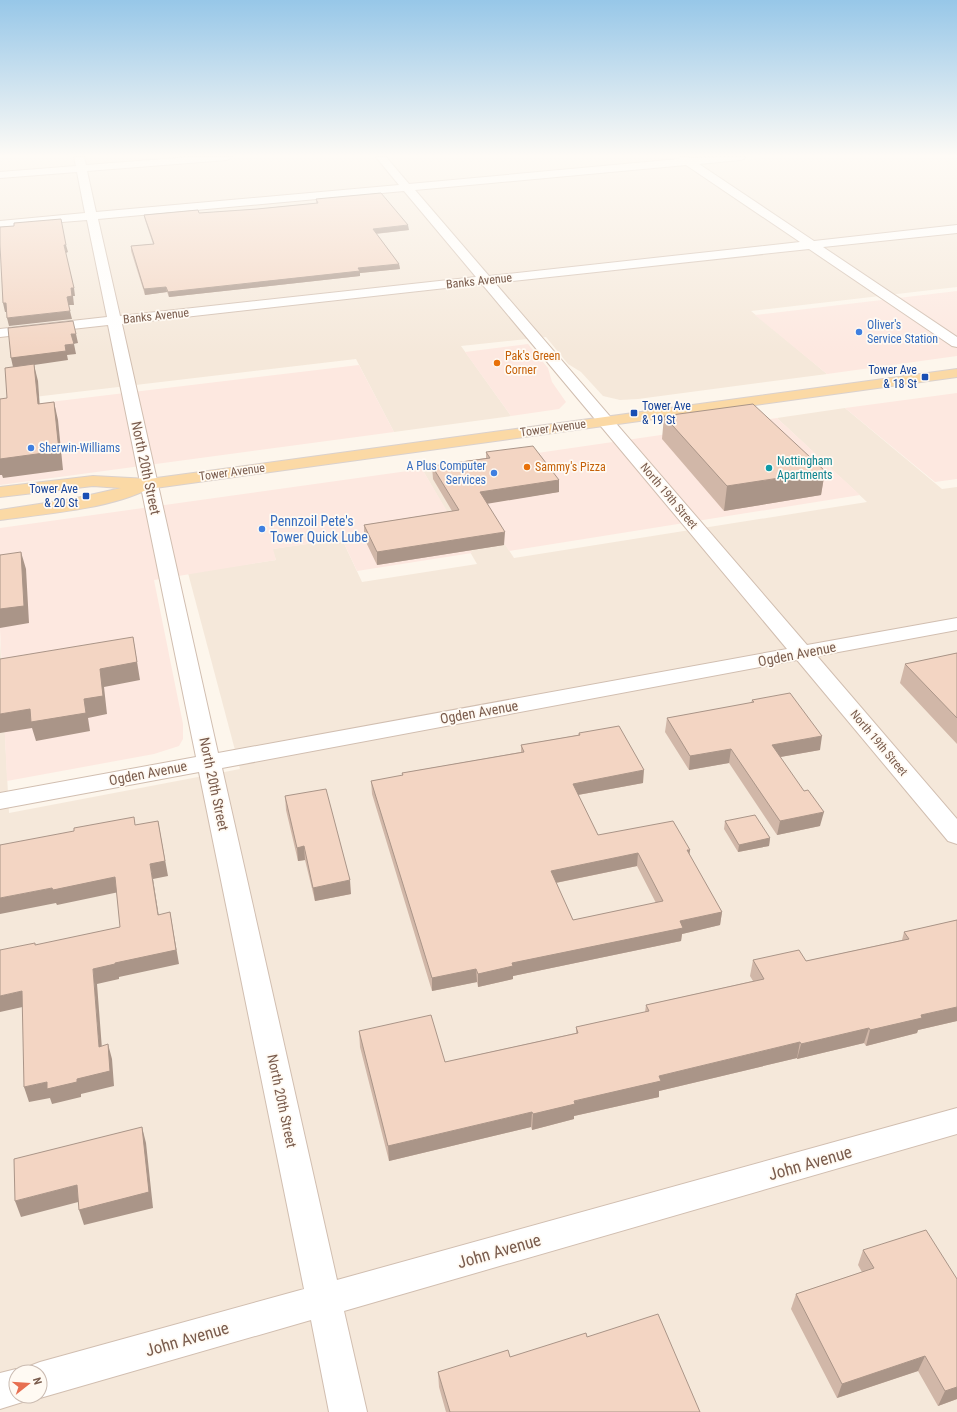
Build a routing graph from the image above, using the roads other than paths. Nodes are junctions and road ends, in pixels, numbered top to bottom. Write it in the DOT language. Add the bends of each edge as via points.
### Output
graph roads {
  1 [pos="11,223"];
  2 [pos="94,223"];
  3 [pos="437,223"];
  4 [pos="779,223"];
  5 [pos="0,224"];
  6 [pos="957,230"];
  7 [pos="812,245"];
  8 [pos="486,280"];
  9 [pos="114,320"];
  10 [pos="0,333"];
  11 [pos="957,343"];
  12 [pos="957,373"];
  13 [pos="605,421"];
  14 [pos="149,484"];
  15 [pos="0,492"];
  16 [pos="0,515"];
  17 [pos="957,624"];
  18 [pos="802,653"];
  19 [pos="209,762"];
  20 [pos="0,801"];
  21 [pos="957,835"];
  22 [pos="957,1121"];
  23 [pos="324,1300"];
  24 [pos="48,1378"];
  25 [pos="348,1412"];
  1 -- 5 [label="street"];
  2 -- 9 [label="street, North 20th Street"];
  3 -- 8 [label="street, North 19th Street"];
  4 -- 7 [label="street"];
  6 -- 7 [label="street, Banks Avenue"];
  7 -- 8 [label="street, Banks Avenue"];
  7 -- 11 [label="street"];
  8 -- 9 [label="street, Banks Avenue"];
  8 -- 13 [label="street, North 19th Street"];
  9 -- 10 [label="street, Banks Avenue"];
  9 -- 14 [label="street, North 20th Street"];
  12 -- 13 [label="main road, Tower Avenue"];
  13 -- 14 [label="main road, Tower Avenue"];
  13 -- 18 [label="street, North 19th Street"];
  14 -- 15 [label="main road, Tower Avenue" via="93,481"];
  14 -- 16 [label="main road, Tower Avenue" via="96,500"];
  14 -- 19 [label="street, North 20th Street"];
  17 -- 18 [label="street, Ogden Avenue"];
  18 -- 19 [label="street, Ogden Avenue"];
  18 -- 21 [label="street, North 19th Street"];
  19 -- 20 [label="street, Ogden Avenue"];
  19 -- 23 [label="street, North 20th Street"];
  22 -- 23 [label="street, John Avenue"];
  23 -- 24 [label="street, John Avenue"];
  23 -- 25 [label="street, North 20th Street"];
}
